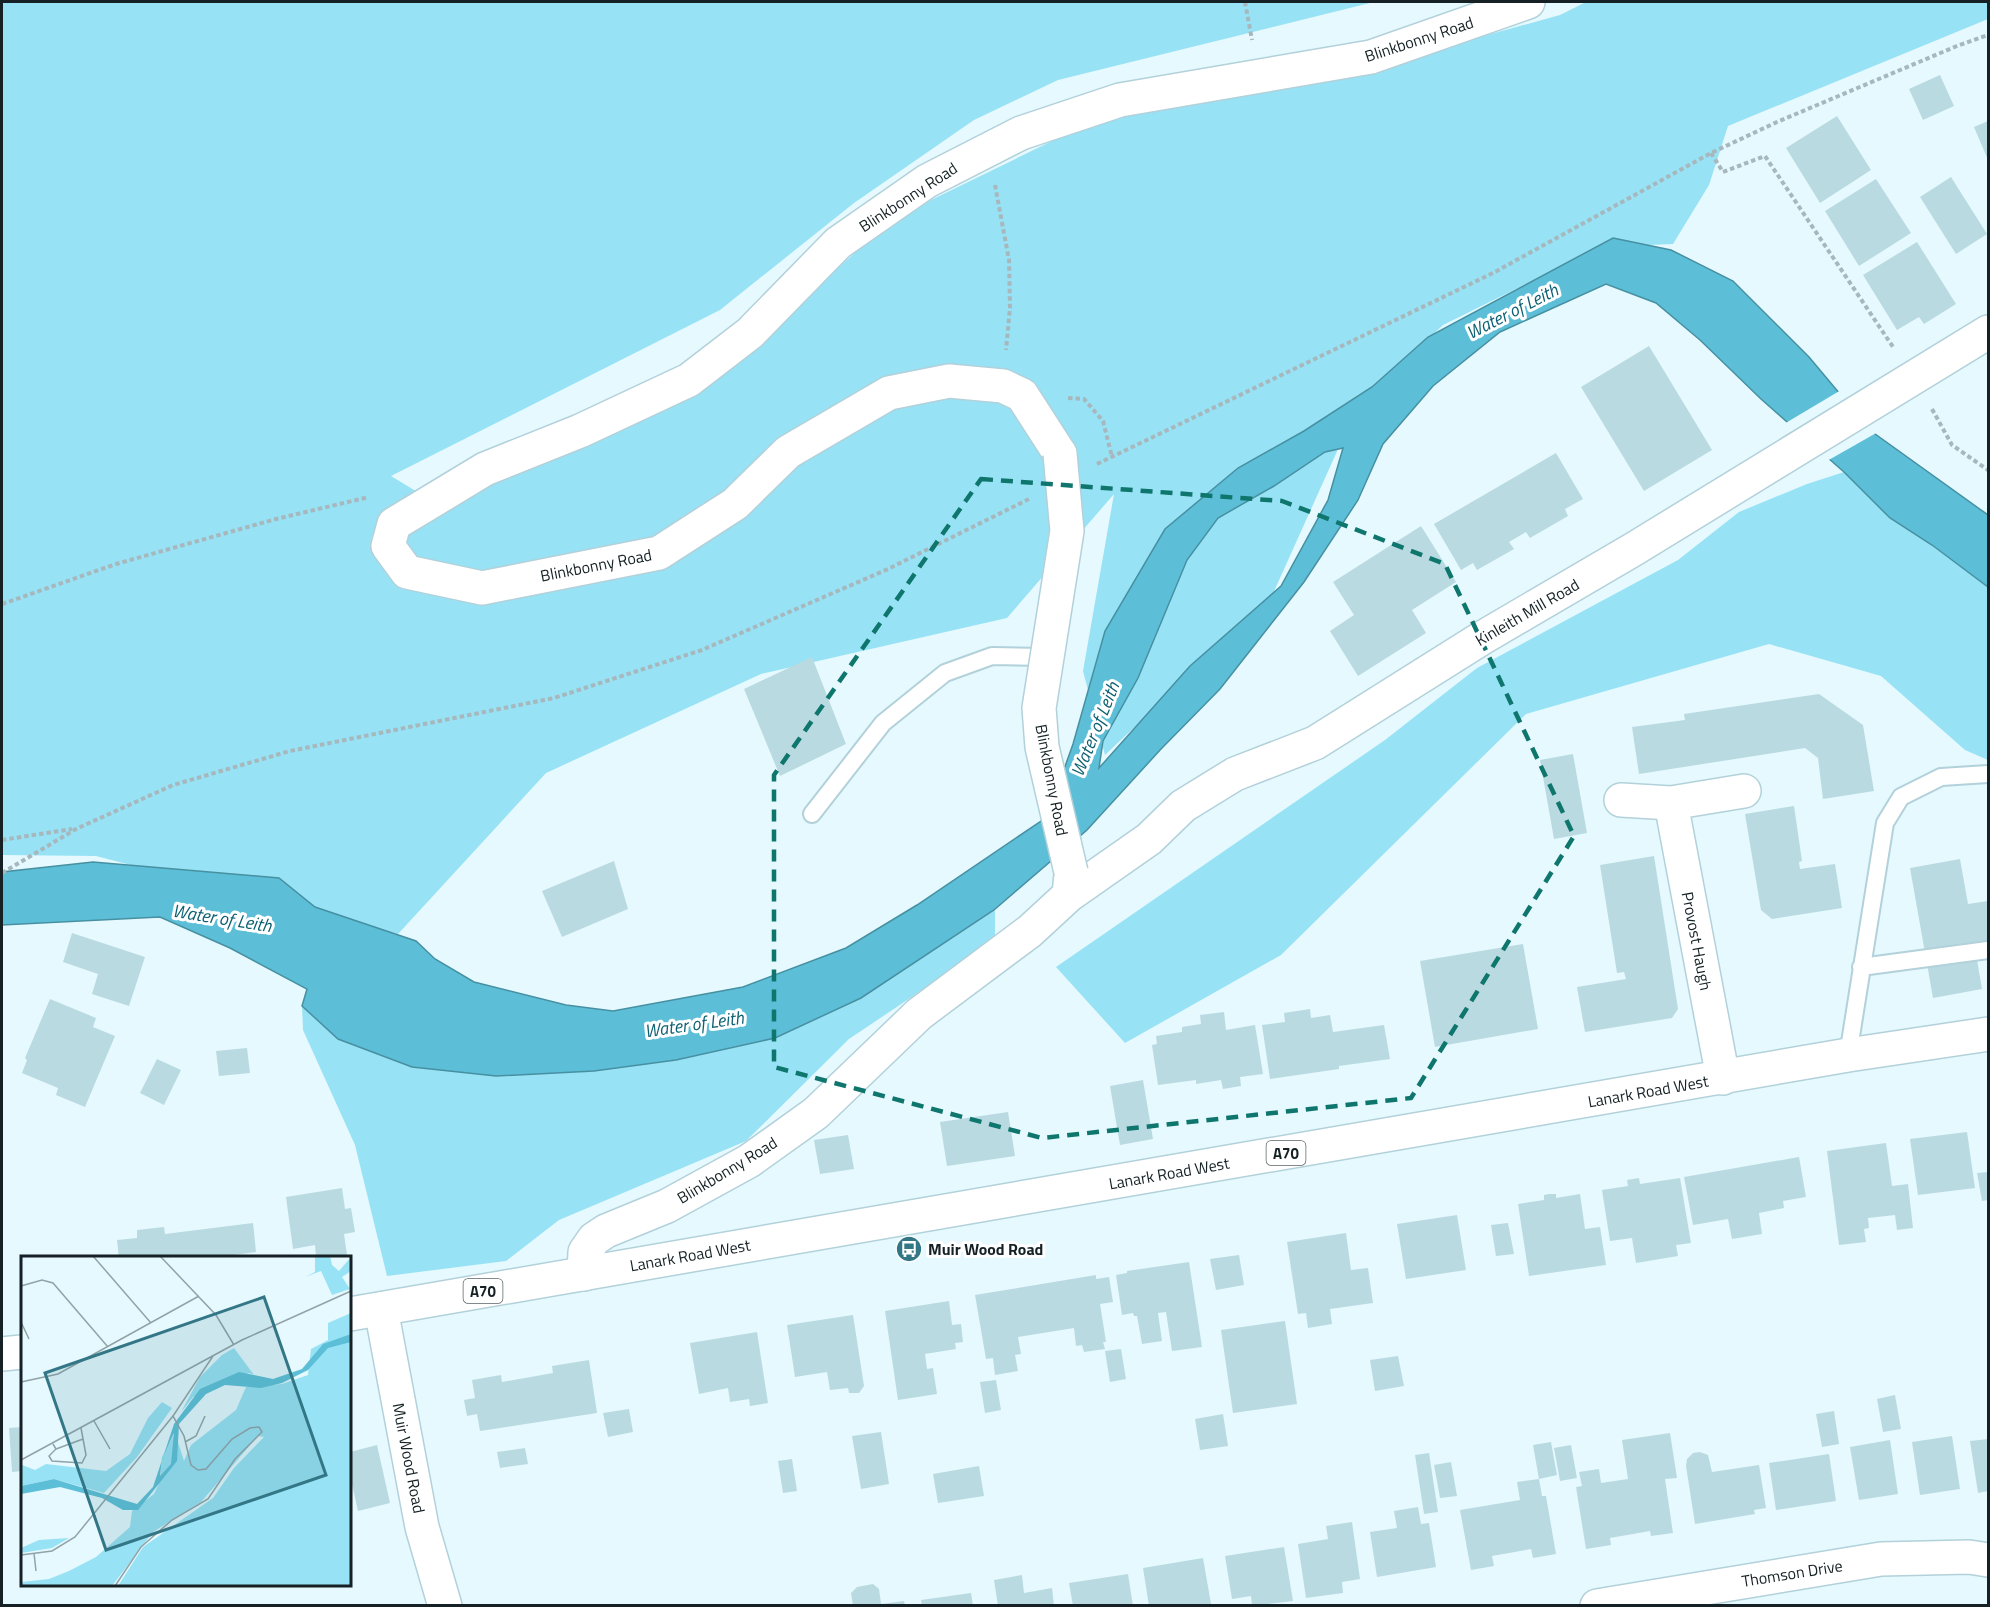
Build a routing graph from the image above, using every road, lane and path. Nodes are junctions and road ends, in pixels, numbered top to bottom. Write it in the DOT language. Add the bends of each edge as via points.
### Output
graph roads {
  1 [pos="1528,2"];
  2 [pos="988,148"];
  3 [pos="1711,153"];
  4 [pos="1989,332"];
  5 [pos="1906,382"];
  6 [pos="1003,386"];
  7 [pos="1103,421"];
  8 [pos="1112,457"];
  9 [pos="1989,470"];
  10 [pos="418,509"];
  11 [pos="2,604"];
  12 [pos="1046,657"];
  13 [pos="1989,774"];
  14 [pos="1744,791"];
  15 [pos="1621,800"];
  16 [pos="1671,803"];
  17 [pos="812,814"];
  18 [pos="76,828"];
  19 [pos="2,840"];
  20 [pos="44,848"];
  21 [pos="2,873"];
  22 [pos="1070,883"];
  23 [pos="1989,950"];
  24 [pos="1861,967"];
  25 [pos="1989,1034"];
  26 [pos="1848,1055"];
  27 [pos="1723,1078"];
  28 [pos="584,1274"];
  29 [pos="381,1309"];
  30 [pos="351,1314"];
  31 [pos="21,1352"];
  32 [pos="2,1354"];
  33 [pos="1989,1560"];
  34 [pos="445,1605"];
  35 [pos="1597,1605"];
  1 -- 2 [label="street, Blinkbonny Road" via="1371,57 1120,100 1020,133"];
  2 -- 6 [label="path" via="1009,260 1010,308"];
  2 -- 10 [label="street, Blinkbonny Road" via="927,181 838,243 750,333 689,380 580,431 485,469"];
  3 -- 5 [label="path" via="1724,171 1765,156"];
  4 -- 5 [label="street, Kinleith Mill Road"];
  5 -- 9 [label="path" via="1952,445"];
  5 -- 22 [label="street, Kinleith Mill Road" via="1315,743 1235,774 1183,806 1149,839"];
  6 -- 10 [label="street, Blinkbonny Road" via="950,381 889,393 788,452 735,504 659,553 482,588 407,572 388,546 394,524"];
  6 -- 12 [label="street, Blinkbonny Road, bridge" via="1022,394 1060,454 1067,531"];
  7 -- 8 [label="path"];
  10 -- 11 [label="path" via="381,494 116,564"];
  12 -- 17 [label="lane" via="992,656 945,673 883,723"];
  12 -- 22 [label="street, Blinkbonny Road, bridge" via="1039,708 1042,747"];
  13 -- 24 [label="lane" via="1941,777 1901,797 1885,823"];
  14 -- 16 [label="street"];
  15 -- 16 [label="street"];
  16 -- 27 [label="street, Provost Haugh"];
  18 -- 19 [label="path"];
  20 -- 21 [label="path"];
  22 -- 28 [label="street, Blinkbonny Road" via="1030,931 919,1014 816,1113 749,1161 667,1206 594,1239 585,1252"];
  23 -- 24 [label="lane"];
  24 -- 26 [label="lane"];
  25 -- 26 [label="street, Lanark Road West / A70"];
  26 -- 27 [label="street, Lanark Road West / A70"];
  27 -- 28 [label="street, Lanark Road West / A70"];
  28 -- 29 [label="street, Lanark Road West / A70"];
  29 -- 30 [label="street, Lanark Road West / A70"];
  29 -- 34 [label="street, Muir Wood Road" via="422,1527"];
  31 -- 32 [label="street"];
  33 -- 35 [label="street, Thomson Drive" via="1919,1556 1881,1559"];
}
